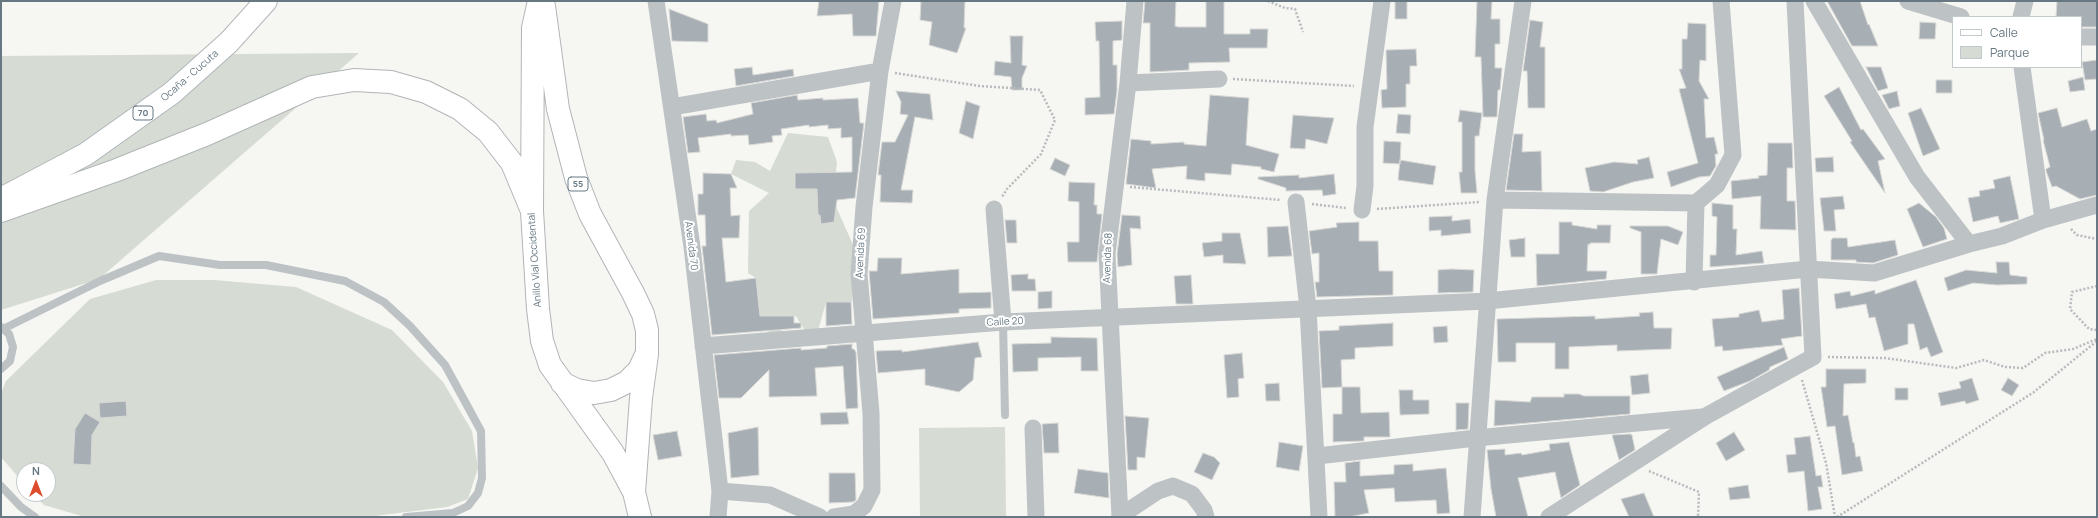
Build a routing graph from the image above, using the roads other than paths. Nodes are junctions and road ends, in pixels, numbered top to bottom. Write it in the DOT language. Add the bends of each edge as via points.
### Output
graph roads {
  1 [pos="266,1"];
  2 [pos="539,1"];
  3 [pos="543,1"];
  4 [pos="656,1"];
  5 [pos="893,1"];
  6 [pos="1135,1"];
  7 [pos="1382,1"];
  8 [pos="1523,1"];
  9 [pos="1721,1"];
  10 [pos="1796,1"];
  11 [pos="1814,1"];
  12 [pos="1908,1"];
  13 [pos="2025,1"];
  14 [pos="1958,16"];
  15 [pos="2021,16"];
  16 [pos="2082,37"];
  17 [pos="2097,37"];
  18 [pos="2022,68"];
  19 [pos="880,71"];
  20 [pos="1219,79"];
  21 [pos="1128,83"];
  22 [pos="672,107"];
  23 [pos="1,199"];
  24 [pos="1495,200"];
  25 [pos="1296,202"];
  26 [pos="1696,203"];
  27 [pos="2097,205"];
  28 [pos="994,209"];
  29 [pos="1362,210"];
  30 [pos="1,211"];
  31 [pos="532,211"];
  32 [pos="2043,220"];
  33 [pos="1969,244"];
  34 [pos="1808,269"];
  35 [pos="1694,282"];
  36 [pos="1487,301"];
  37 [pos="1308,308"];
  38 [pos="1108,318"];
  39 [pos="1003,322"];
  40 [pos="2,328"];
  41 [pos="864,332"];
  42 [pos="703,346"];
  43 [pos="647,354"];
  44 [pos="1,369"];
  45 [pos="562,383"];
  46 [pos="1005,415"];
  47 [pos="1706,416"];
  48 [pos="1033,428"];
  49 [pos="1476,438"];
  50 [pos="1317,456"];
  51 [pos="1,486"];
  52 [pos="720,491"];
  53 [pos="634,492"];
  54 [pos="1120,516"];
  55 [pos="35,517"];
  56 [pos="406,517"];
  57 [pos="640,517"];
  58 [pos="718,517"];
  59 [pos="820,517"];
  60 [pos="834,517"];
  61 [pos="1036,517"];
  62 [pos="1206,517"];
  63 [pos="1319,517"];
  64 [pos="1472,517"];
  65 [pos="1549,517"];
  1 -- 23 [label="main road, Ocaña - Cucuta / 70" via="229,42 172,93 86,154"];
  2 -- 31 [label="main road, Anillo Vial Occidental / 55" via="533,28"];
  3 -- 43 [label="main road, Anillo Vial Occidental / 55" via="558,108 576,178 590,214 643,314 647,330"];
  4 -- 22 [label="street, Avenida 70"];
  5 -- 19 [label="street, Avenida 69"];
  6 -- 21 [label="street, Avenida 68"];
  7 -- 29 [label="street" via="1365,127 1365,186"];
  8 -- 24 [label="street"];
  9 -- 26 [label="street" via="1733,155 1717,185"];
  10 -- 34 [label="street"];
  11 -- 33 [label="street" via="1917,177"];
  12 -- 14 [label="street"];
  13 -- 15 [label="street"];
  16 -- 17 [label="street"];
  18 -- 32 [label="street"];
  19 -- 22 [label="street"];
  19 -- 41 [label="street, Avenida 69" via="864,206 859,274"];
  20 -- 21 [label="street"];
  21 -- 38 [label="street, Avenida 68" via="1106,254"];
  22 -- 42 [label="street, Avenida 70"];
  24 -- 26 [label="street"];
  24 -- 36 [label="street"];
  25 -- 37 [label="street"];
  26 -- 35 [label="street"];
  27 -- 32 [label="street, Calle 20"];
  28 -- 39 [label="street"];
  30 -- 31 [label="main road" via="124,168 312,87 354,80 391,82 426,92 460,109 488,132 512,163"];
  31 -- 45 [label="main road, Anillo Vial Occidental / 55" via="542,341 550,365"];
  32 -- 33 [label="street, Calle 20" via="2002,236"];
  33 -- 34 [label="street, Calle 20" via="1874,272"];
  34 -- 35 [label="street, Calle 20"];
  34 -- 47 [label="street" via="1813,357"];
  35 -- 36 [label="street, Calle 20"];
  36 -- 37 [label="street, Calle 20"];
  36 -- 49 [label="street"];
  37 -- 38 [label="street, Calle 20"];
  37 -- 50 [label="street"];
  38 -- 39 [label="street, Calle 20"];
  38 -- 54 [label="street, Avenida 68"];
  39 -- 41 [label="street, Calle 20"];
  39 -- 46 [label="lane"];
  40 -- 44 [label="lane" via="14,347 10,361"];
  40 -- 56 [label="lane" via="159,256 220,266 266,265 345,281 384,302 410,326 445,365 481,430 482,478 478,493 468,506 453,513"];
  41 -- 42 [label="street, Calle 20"];
  41 -- 60 [label="street, Avenida 69" via="871,413 872,490 864,506 854,514"];
  42 -- 52 [label="street, Avenida 70"];
  43 -- 45 [label="main road" via="639,370 627,382 612,390 594,393 577,390"];
  43 -- 53 [label="main road, Anillo Vial Occidental / 55"];
  45 -- 53 [label="main road, Anillo Vial Occidental / 55" via="613,453"];
  47 -- 49 [label="street" via="1665,422"];
  47 -- 65 [label="street"];
  48 -- 61 [label="street"];
  49 -- 50 [label="street"];
  49 -- 64 [label="street"];
  50 -- 63 [label="street"];
  51 -- 55 [label="lane" via="21,507"];
  52 -- 58 [label="street, Avenida 70"];
  52 -- 59 [label="street" via="770,495"];
  53 -- 57 [label="main road, Anillo Vial Occidental / 55"];
  54 -- 62 [label="street" via="1158,491 1173,486 1192,494"];
}
